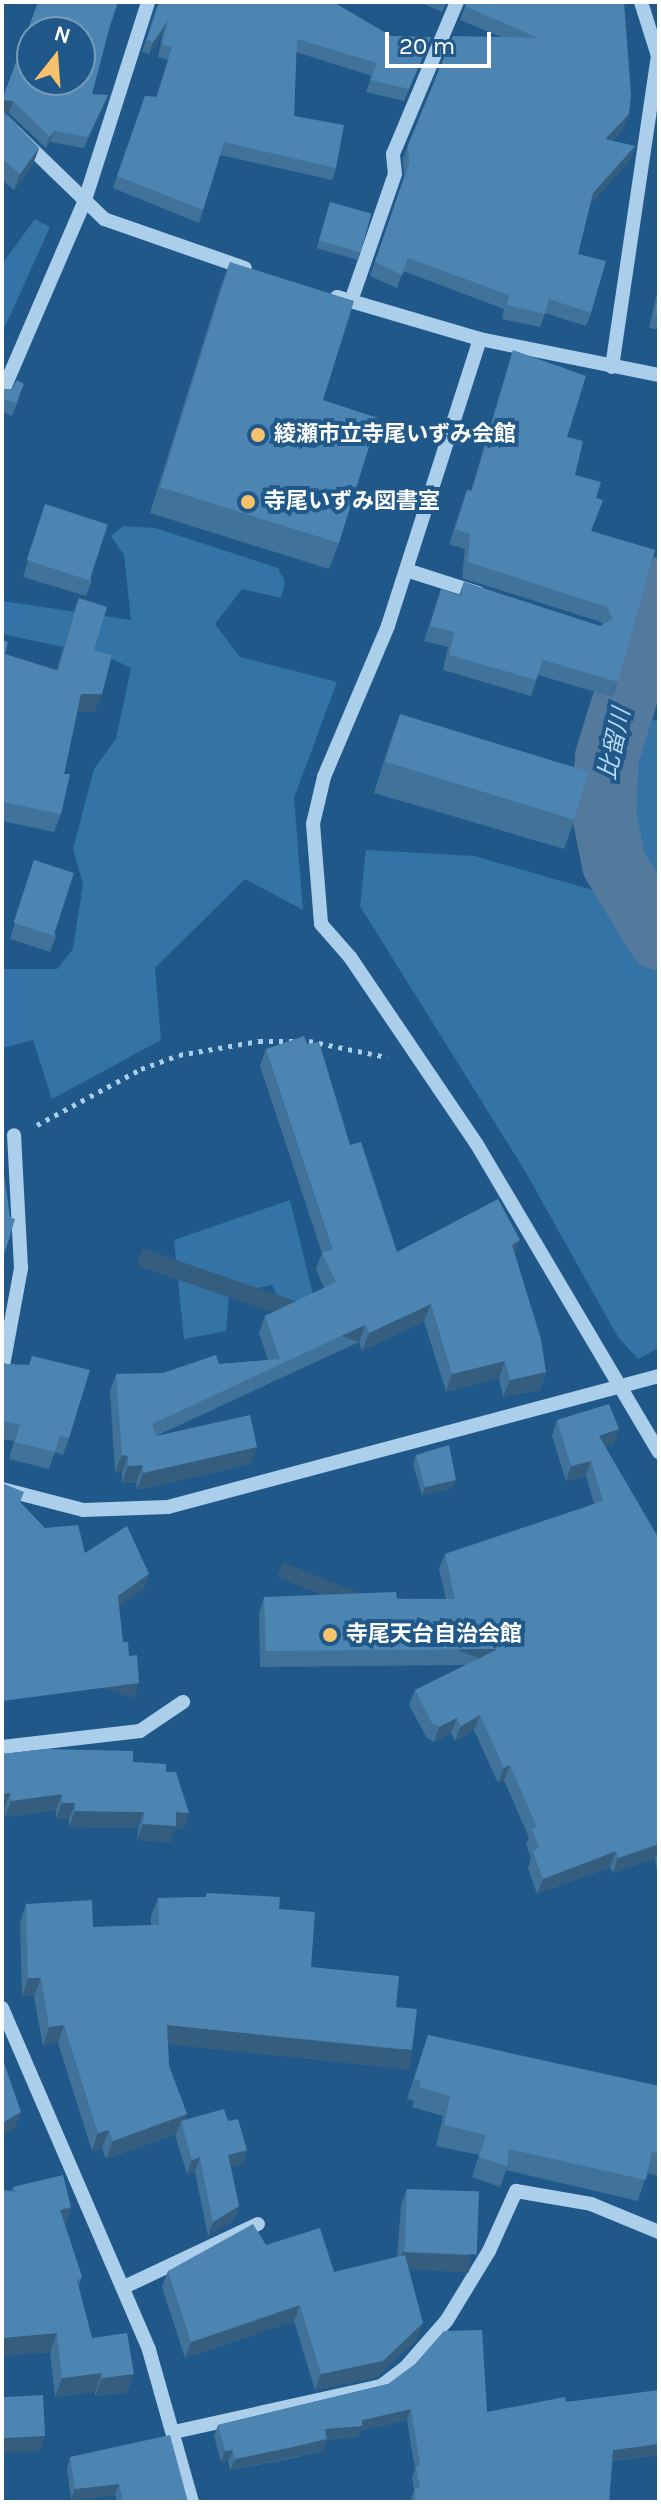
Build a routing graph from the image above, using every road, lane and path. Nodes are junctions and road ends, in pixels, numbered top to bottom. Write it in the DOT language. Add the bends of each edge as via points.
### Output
graph roads {
  1 [pos="148,2"];
  2 [pos="457,2"];
  3 [pos="641,2"];
  4 [pos="2,120"];
  5 [pos="84,203"];
  6 [pos="266,275"];
  7 [pos="323,293"];
  8 [pos="351,301"];
  9 [pos="480,339"];
  10 [pos="612,367"];
  11 [pos="659,375"];
  12 [pos="2,393"];
  13 [pos="406,570"];
  14 [pos="495,599"];
  15 [pos="423,1066"];
  16 [pos="14,1135"];
  17 [pos="2,1371"];
  18 [pos="659,1376"];
  19 [pos="621,1383"];
  20 [pos="659,1452"];
  21 [pos="2,1489"];
  22 [pos="183,1702"];
  23 [pos="2,1747"];
  24 [pos="2,2008"];
  25 [pos="6,2036"];
  26 [pos="258,2224"];
  27 [pos="659,2232"];
  28 [pos="124,2287"];
  29 [pos="174,2432"];
  30 [pos="192,2502"];
  1 -- 5 [label="street"];
  2 -- 8 [label="street" via="393,154 395,174"];
  3 -- 10 [label="street" via="658,56"];
  4 -- 5 [label="street"];
  5 -- 6 [label="street" via="104,219"];
  5 -- 12 [label="street"];
  7 -- 8 [label="street"];
  8 -- 9 [label="street"];
  9 -- 10 [label="street"];
  9 -- 13 [label="street"];
  10 -- 11 [label="street"];
  13 -- 14 [label="street"];
  13 -- 15 [label="street" via="324,777 313,824 321,924 350,957"];
  15 -- 16 [label="path" via="309,1041 259,1041 179,1055 141,1069"];
  15 -- 19 [label="street"];
  16 -- 17 [label="street" via="21,1268"];
  18 -- 19 [label="street"];
  19 -- 20 [label="street"];
  19 -- 21 [label="street" via="168,1507 83,1510"];
  22 -- 23 [label="street" via="140,1731"];
  24 -- 25 [label="street"];
  25 -- 28 [label="street"];
  26 -- 28 [label="street"];
  27 -- 29 [label="street" via="591,2204 516,2191 454,2310 405,2368 381,2386"];
  28 -- 29 [label="street"];
  29 -- 30 [label="street"];
}
